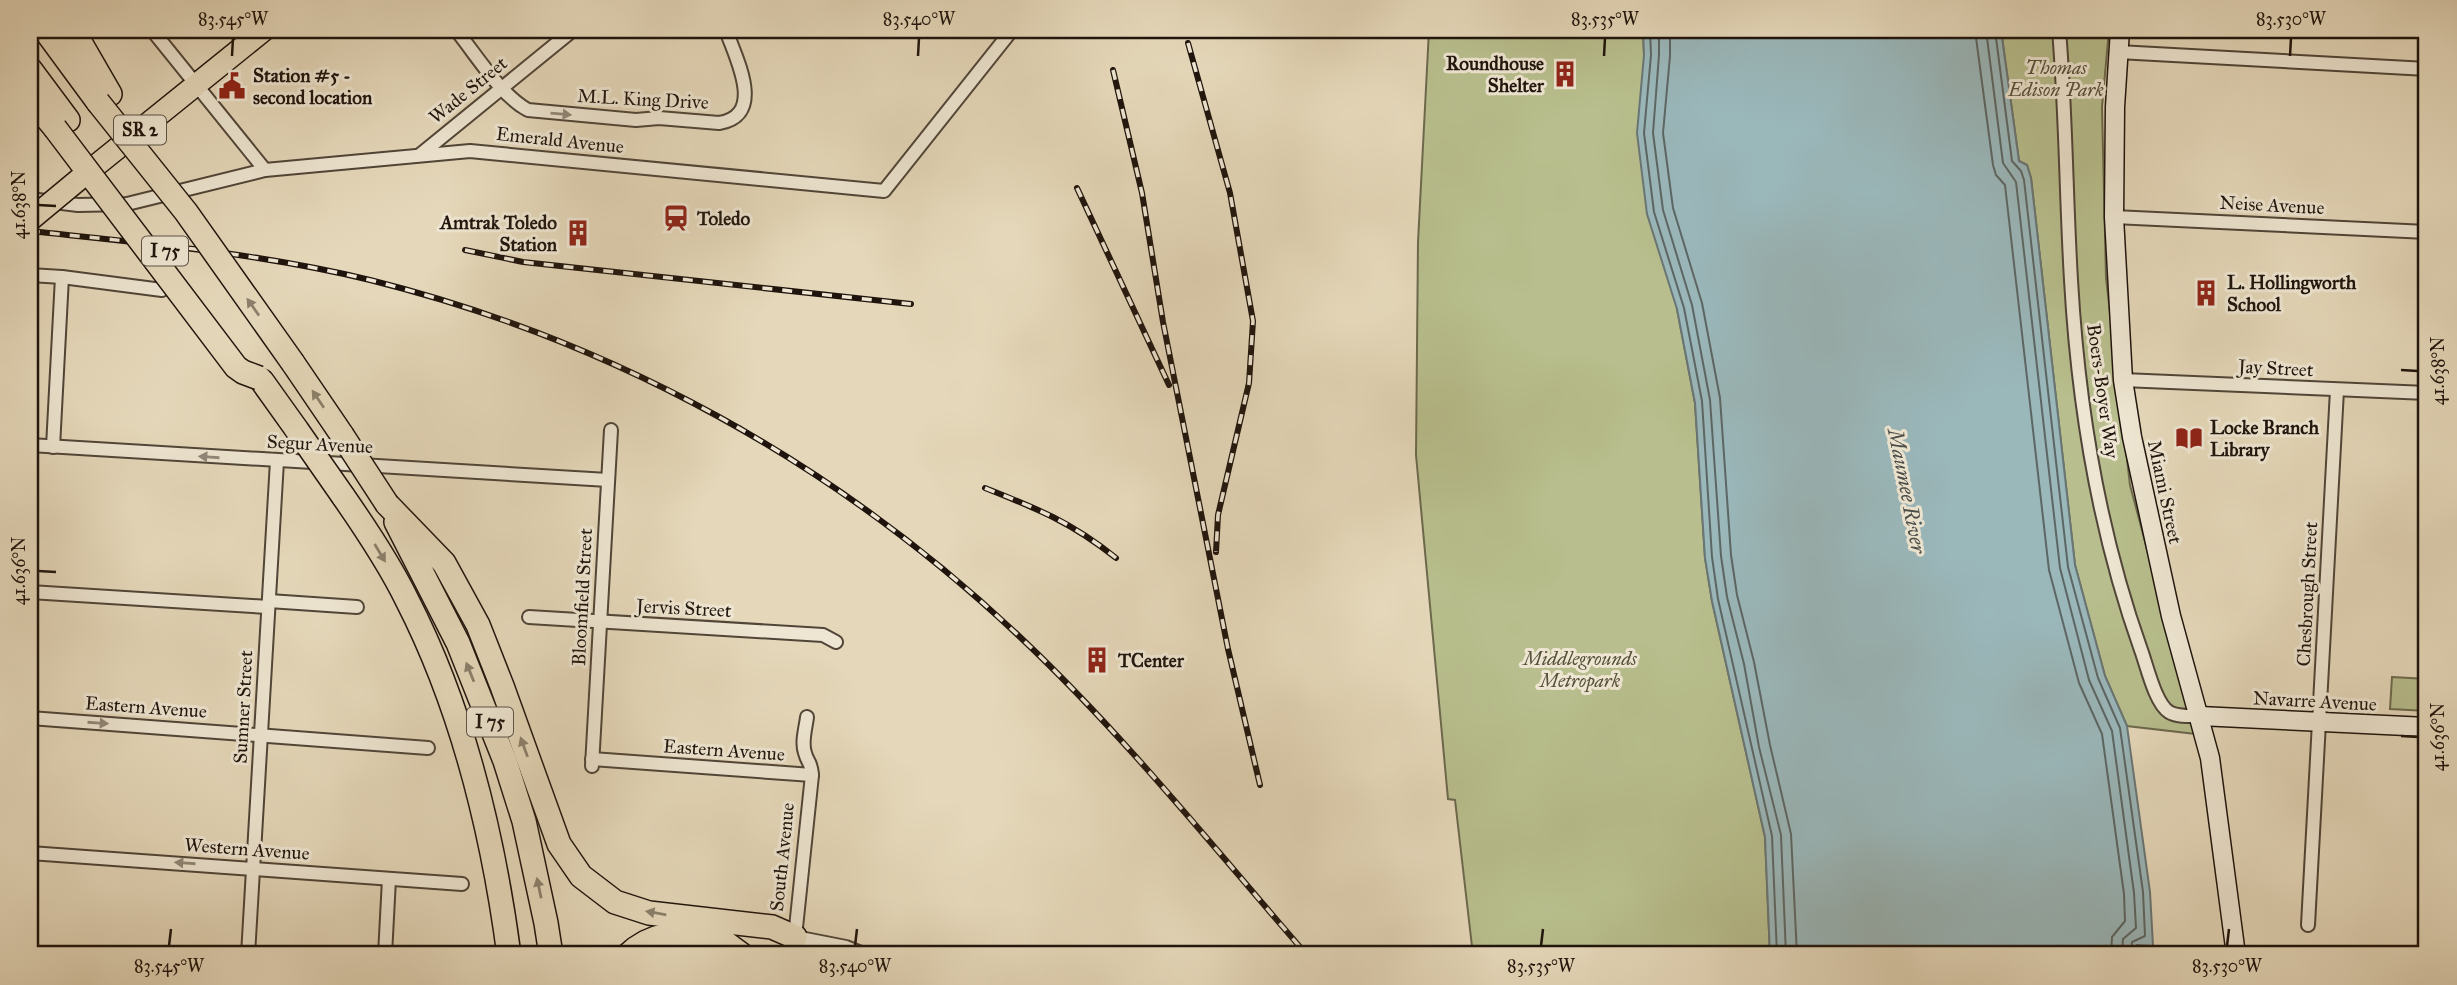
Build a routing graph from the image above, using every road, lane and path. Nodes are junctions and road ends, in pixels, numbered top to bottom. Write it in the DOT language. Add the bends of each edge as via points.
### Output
graph roads {
  1 [pos="45,30"];
  2 [pos="74,30"];
  3 [pos="152,30"];
  4 [pos="264,30"];
  5 [pos="456,30"];
  6 [pos="573,30"];
  7 [pos="726,30"];
  8 [pos="1012,30"];
  9 [pos="2059,30"];
  10 [pos="2120,30"];
  11 [pos="2118,52"];
  12 [pos="30,69"];
  13 [pos="2427,69"];
  14 [pos="197,84"];
  15 [pos="502,87"];
  16 [pos="30,98"];
  17 [pos="104,98"];
  18 [pos="61,124"];
  19 [pos="421,155"];
  20 [pos="265,170"];
  21 [pos="30,199"];
  22 [pos="2114,218"];
  23 [pos="30,220"];
  24 [pos="2427,232"];
  25 [pos="30,275"];
  26 [pos="62,277"];
  27 [pos="162,290"];
  28 [pos="2123,380"];
  29 [pos="2337,390"];
  30 [pos="2427,393"];
  31 [pos="611,430"];
  32 [pos="30,445"];
  33 [pos="53,447"];
  34 [pos="277,461"];
  35 [pos="608,480"];
  36 [pos="387,504"];
  37 [pos="30,593"];
  38 [pos="268,604"];
  39 [pos="357,607"];
  40 [pos="529,617"];
  41 [pos="600,622"];
  42 [pos="836,642"];
  43 [pos="2200,716"];
  44 [pos="807,717"];
  45 [pos="30,718"];
  46 [pos="2320,722"];
  47 [pos="2427,727"];
  48 [pos="261,735"];
  49 [pos="428,748"];
  50 [pos="592,763"];
  51 [pos="811,769"];
  52 [pos="478,796"];
  53 [pos="30,853"];
  54 [pos="253,868"];
  55 [pos="389,879"];
  56 [pos="462,884"];
  57 [pos="2308,925"];
  58 [pos="715,935"];
  59 [pos="793,946"];
  60 [pos="248,955"];
  61 [pos="385,955"];
  62 [pos="497,955"];
  63 [pos="509,955"];
  64 [pos="551,955"];
  65 [pos="628,955"];
  66 [pos="741,955"];
  67 [pos="866,955"];
  68 [pos="2236,955"];
  1 -- 17 [label="highway"];
  2 -- 17 [label="highway"];
  3 -- 14 [label="street"];
  4 -- 14 [label="main road, SR 2"];
  5 -- 15 [label="street"];
  6 -- 15 [label="street, Wade Street"];
  15 -- 7 [label="street, M.L. King Drive, one-way" via="520,106 537,112 719,123 733,118 743,104 745,85"];
  8 -- 19 [label="street, Emerald Avenue" via="884,191 485,152"];
  9 -- 43 [label="street, Boers-Boyer Way" via="2071,282 2091,456 2112,554 2158,699 2169,712"];
  10 -- 11 [label="street, Miami Street"];
  11 -- 13 [label="street"];
  11 -- 22 [label="street, Miami Street"];
  12 -- 18 [label="highway, I 75"];
  14 -- 20 [label="street"];
  14 -- 23 [label="main road, SR 2, bridge"];
  15 -- 19 [label="street, Wade Street"];
  16 -- 18 [label="highway"];
  36 -- 17 [label="highway, I 75, one-way, bridge" via="293,363"];
  18 -- 52 [label="highway, I 75 / I 75, one-way, bridge" via="261,380 377,547 406,597 435,664"];
  19 -- 20 [label="street, Emerald Avenue"];
  20 -- 21 [label="street, Emerald Avenue" via="127,204 78,205"];
  22 -- 24 [label="street, Neise Avenue"];
  22 -- 28 [label="street, Miami Street"];
  25 -- 26 [label="street"];
  26 -- 27 [label="street"];
  26 -- 33 [label="street"];
  28 -- 29 [label="street, Jay Street"];
  28 -- 43 [label="street, Miami Street" via="2168,603"];
  29 -- 30 [label="street, Jay Street"];
  29 -- 46 [label="street, Chesbrough Street"];
  31 -- 35 [label="street, Bloomfield Street"];
  32 -- 33 [label="street, Segur Avenue"];
  34 -- 33 [label="street, Segur Avenue, one-way"];
  34 -- 35 [label="street, Segur Avenue"];
  34 -- 38 [label="street, Sumner Street"];
  35 -- 41 [label="street, Bloomfield Street"];
  59 -- 36 [label="highway, one-way" via="772,927 649,913 615,902 581,876 559,844 478,625 444,563"];
  64 -- 36 [label="highway, I 75, one-way" via="527,833 505,761 458,643"];
  37 -- 38 [label="street"];
  38 -- 39 [label="street"];
  38 -- 48 [label="street, Sumner Street"];
  40 -- 41 [label="street, Jervis Street"];
  41 -- 42 [label="street, Jervis Street" via="823,635"];
  41 -- 50 [label="street, Bloomfield Street"];
  43 -- 46 [label="street, Navarre Avenue"];
  43 -- 68 [label="street, Miami Street" via="2215,790"];
  44 -- 51 [label="street, South Avenue" via="805,754"];
  45 -- 48 [label="street, Eastern Avenue, one-way"];
  46 -- 47 [label="street, Navarre Avenue"];
  46 -- 57 [label="street, Chesbrough Street"];
  48 -- 49 [label="street, Eastern Avenue"];
  48 -- 54 [label="street, Sumner Street"];
  50 -- 51 [label="street, Eastern Avenue"];
  51 -- 59 [label="street, South Avenue"];
  52 -- 62 [label="highway"];
  52 -- 63 [label="highway, I 75 / I 75"];
  54 -- 53 [label="street, Western Avenue, one-way"];
  54 -- 55 [label="street, Western Avenue"];
  54 -- 60 [label="street, Sumner Street"];
  55 -- 56 [label="street, Western Avenue"];
  55 -- 61 [label="street"];
  58 -- 59 [label="highway"];
  58 -- 65 [label="highway" via="678,932 642,944"];
  58 -- 66 [label="highway"];
  59 -- 67 [label="street" via="846,947"];
}
